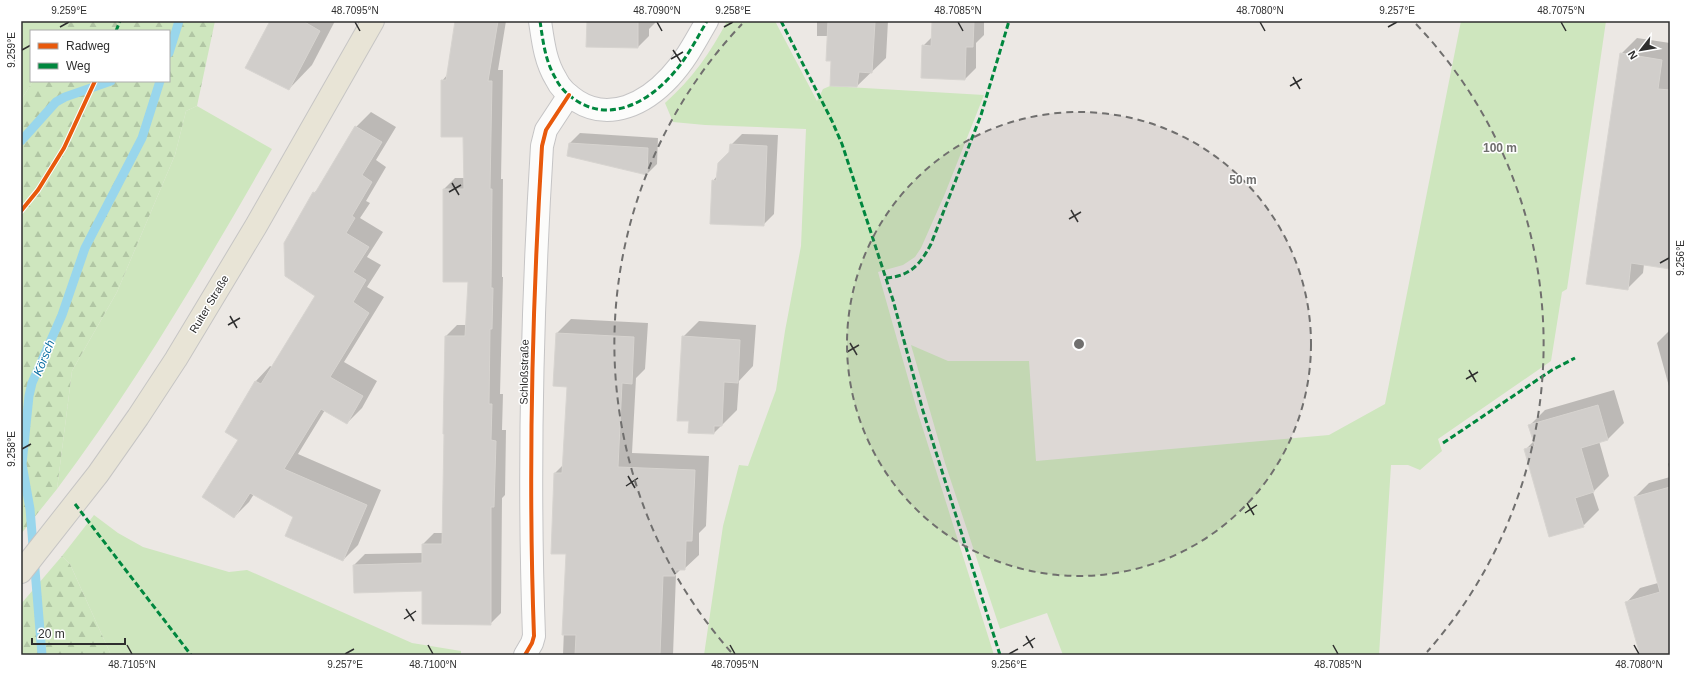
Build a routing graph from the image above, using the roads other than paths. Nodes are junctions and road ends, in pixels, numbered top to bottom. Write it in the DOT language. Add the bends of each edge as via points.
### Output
graph roads {
  1 [pos="373,21"];
  2 [pos="540,21"];
  3 [pos="707,21"];
  4 [pos="569,95"];
  5 [pos="21,572"];
  6 [pos="524,655"];
  1 -- 5 [label="main road, Ruiter Straße" via="256,226 176,359 120,443 65,518"];
  2 -- 4 [label="street" via="548,62 556,80"];
  3 -- 4 [label="street" via="675,72 642,100 624,108 605,110 583,105"];
  4 -- 6 [label="street, Schloßstraße" via="549,125 542,146 534,310 530,538 534,636"];
}
